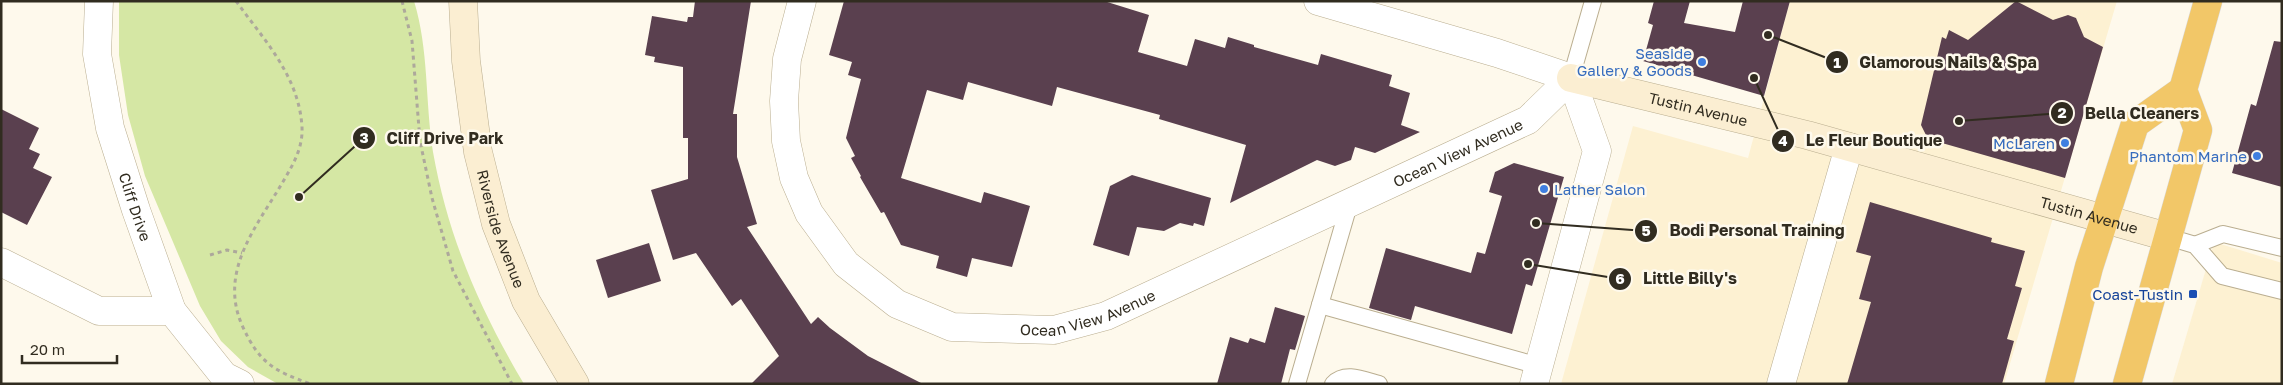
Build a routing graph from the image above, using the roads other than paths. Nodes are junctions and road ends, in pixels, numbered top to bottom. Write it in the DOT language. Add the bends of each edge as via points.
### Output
graph roads {
  1 [pos="99,1"];
  2 [pos="463,1"];
  3 [pos="802,1"];
  4 [pos="1318,1"];
  5 [pos="1593,1"];
  6 [pos="2208,1"];
  7 [pos="1571,78"];
  8 [pos="2183,90"];
  9 [pos="1849,147"];
  10 [pos="1348,205"];
  11 [pos="2105,219"];
  12 [pos="2168,237"];
  13 [pos="2195,245"];
  14 [pos="2282,248"];
  15 [pos="1,262"];
  16 [pos="2282,291"];
  17 [pos="1320,305"];
  18 [pos="172,311"];
  19 [pos="1536,375"];
  20 [pos="226,381"];
  21 [pos="1303,382"];
  22 [pos="575,384"];
  23 [pos="1333,384"];
  24 [pos="1379,384"];
  25 [pos="1781,384"];
  26 [pos="2059,384"];
  27 [pos="2127,384"];
  1 -- 18 [label="street, Cliff Drive" via="97,54 110,128"];
  2 -- 22 [label="street, Riverside Avenue" via="466,61 478,152 496,224 526,301"];
  3 -- 10 [label="street, Ocean View Avenue" via="787,59 784,102 786,141 794,178 809,213 846,264 889,299 952,327 1054,330 1106,316"];
  4 -- 7 [label="street, Tustin Avenue"];
  5 -- 7 [label="lane"];
  6 -- 8 [label="highway"];
  7 -- 9 [label="street, Tustin Avenue"];
  7 -- 10 [label="street, Ocean View Avenue" via="1528,120"];
  7 -- 19 [label="street" via="1597,151"];
  8 -- 11 [label="highway" via="2134,124"];
  8 -- 12 [label="highway" via="2198,130"];
  9 -- 11 [label="street, Tustin Avenue"];
  9 -- 25 [label="street"];
  10 -- 17 [label="lane"];
  11 -- 12 [label="street, Tustin Avenue"];
  11 -- 26 [label="highway" via="2089,267"];
  12 -- 13 [label="lane"];
  12 -- 27 [label="highway"];
  13 -- 14 [label="lane" via="2223,234"];
  13 -- 16 [label="lane" via="2222,276"];
  15 -- 18 [label="street" via="99,311"];
  17 -- 19 [label="lane"];
  17 -- 21 [label="lane"];
  18 -- 20 [label="street, Cliff Drive"];
  23 -- 24 [label="lane" via="1340,377"];
}
